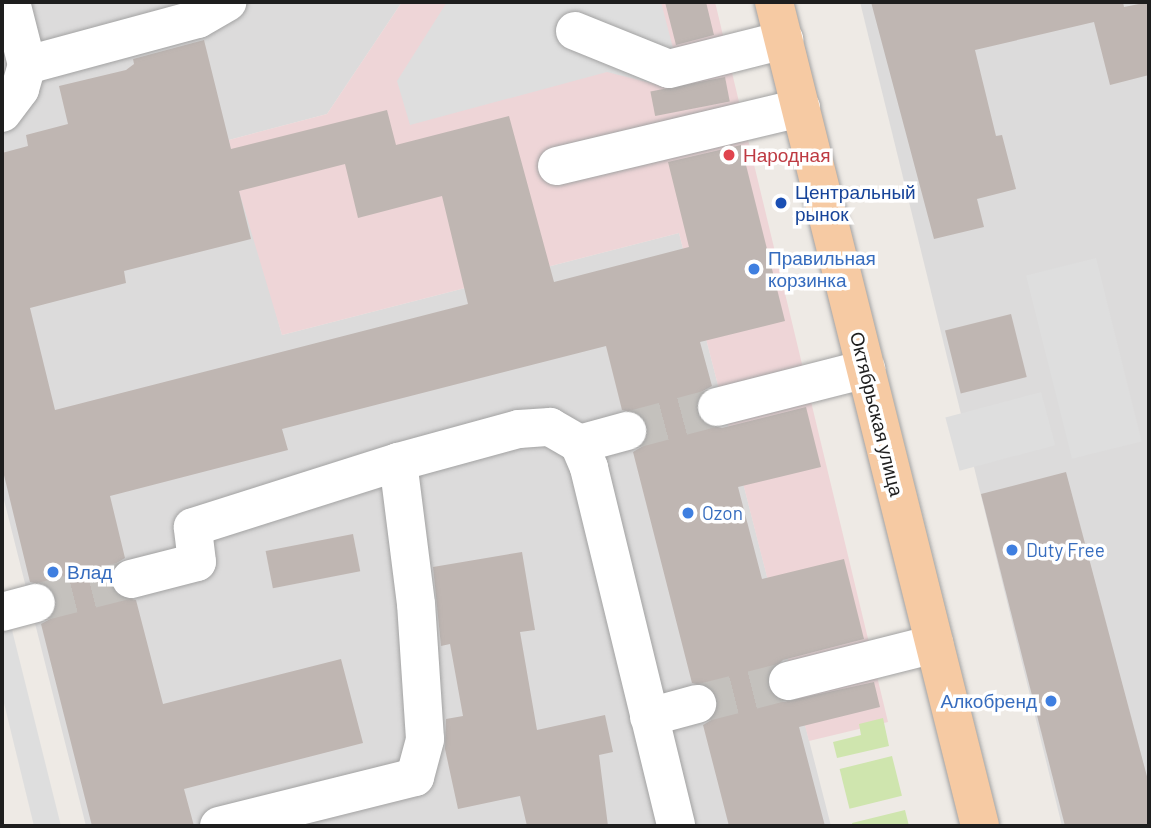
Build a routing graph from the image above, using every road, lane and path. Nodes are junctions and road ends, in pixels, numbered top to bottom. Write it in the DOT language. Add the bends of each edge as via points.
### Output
graph roads {
  1 [pos="11,2"];
  2 [pos="227,2"];
  3 [pos="774,2"];
  4 [pos="575,31"];
  5 [pos="784,40"];
  6 [pos="27,65"];
  7 [pos="801,108"];
  8 [pos="2,113"];
  9 [pos="557,166"];
  10 [pos="866,369"];
  11 [pos="718,407"];
  12 [pos="627,431"];
  13 [pos="579,444"];
  14 [pos="398,462"];
  15 [pos="131,579"];
  16 [pos="934,644"];
  17 [pos="788,681"];
  18 [pos="697,704"];
  19 [pos="649,717"];
  20 [pos="219,826"];
  21 [pos="676,826"];
  22 [pos="980,826"];
  1 -- 6 [label="lane"];
  2 -- 6 [label="lane" via="198,19"];
  3 -- 5 [label="main road, Октябрьская улица"];
  4 -- 5 [label="lane" via="669,69"];
  5 -- 7 [label="main road, Октябрьская улица"];
  6 -- 8 [label="lane" via="20,89"];
  7 -- 9 [label="lane"];
  7 -- 10 [label="main road, Октябрьская улица"];
  10 -- 11 [label="lane"];
  10 -- 16 [label="main road, Октябрьская улица"];
  12 -- 13 [label="lane"];
  13 -- 14 [label="lane" via="550,426 519,429"];
  13 -- 19 [label="lane" via="589,468"];
  14 -- 15 [label="lane" via="193,527 197,562"];
  14 -- 20 [label="lane" via="416,604 425,739 415,777"];
  16 -- 17 [label="lane"];
  16 -- 22 [label="main road, Октябрьская улица"];
  18 -- 19 [label="lane"];
  19 -- 21 [label="lane"];
}
